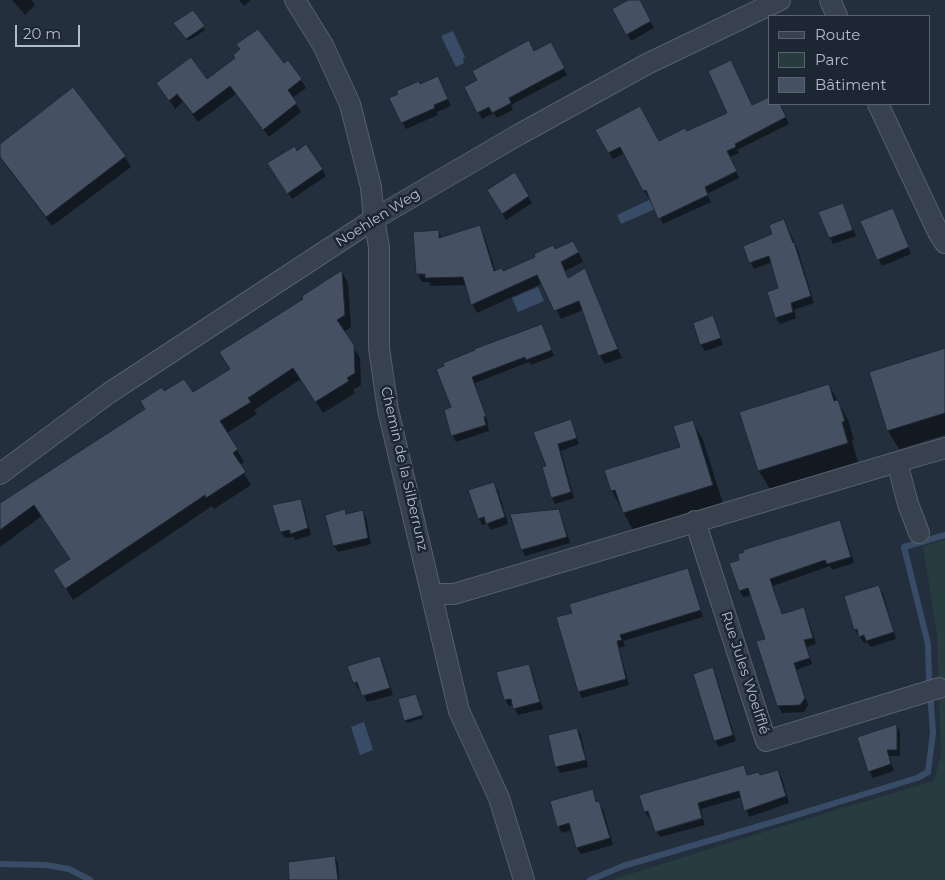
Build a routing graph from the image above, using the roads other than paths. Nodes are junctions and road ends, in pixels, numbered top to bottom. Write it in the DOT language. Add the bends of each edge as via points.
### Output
graph roads {
  1 [pos="295,0"];
  2 [pos="780,0"];
  3 [pos="830,0"];
  4 [pos="837,15"];
  5 [pos="878,105"];
  6 [pos="374,219"];
  7 [pos="945,243"];
  8 [pos="945,448"];
  9 [pos="897,462"];
  10 [pos="0,474"];
  11 [pos="695,521"];
  12 [pos="919,533"];
  13 [pos="432,594"];
  14 [pos="939,688"];
  15 [pos="524,880"];
  1 -- 6 [label="street, Chemin de la Silberrunz" via="323,45 350,104 371,187"];
  2 -- 6 [label="street, Noehlen Weg" via="647,64"];
  3 -- 4 [label="street"];
  5 -- 7 [label="street"];
  6 -- 10 [label="street, Noehlen Weg" via="109,393"];
  6 -- 13 [label="street, Chemin de la Silberrunz" via="379,247 379,348 388,410"];
  8 -- 9 [label="street"];
  9 -- 11 [label="street"];
  9 -- 12 [label="street"];
  11 -- 13 [label="street" via="454,594"];
  11 -- 14 [label="street, Rue Jules Woelfflé" via="766,741"];
  13 -- 15 [label="street, Chemin de la Silberrunz" via="459,711 499,798"];
}
